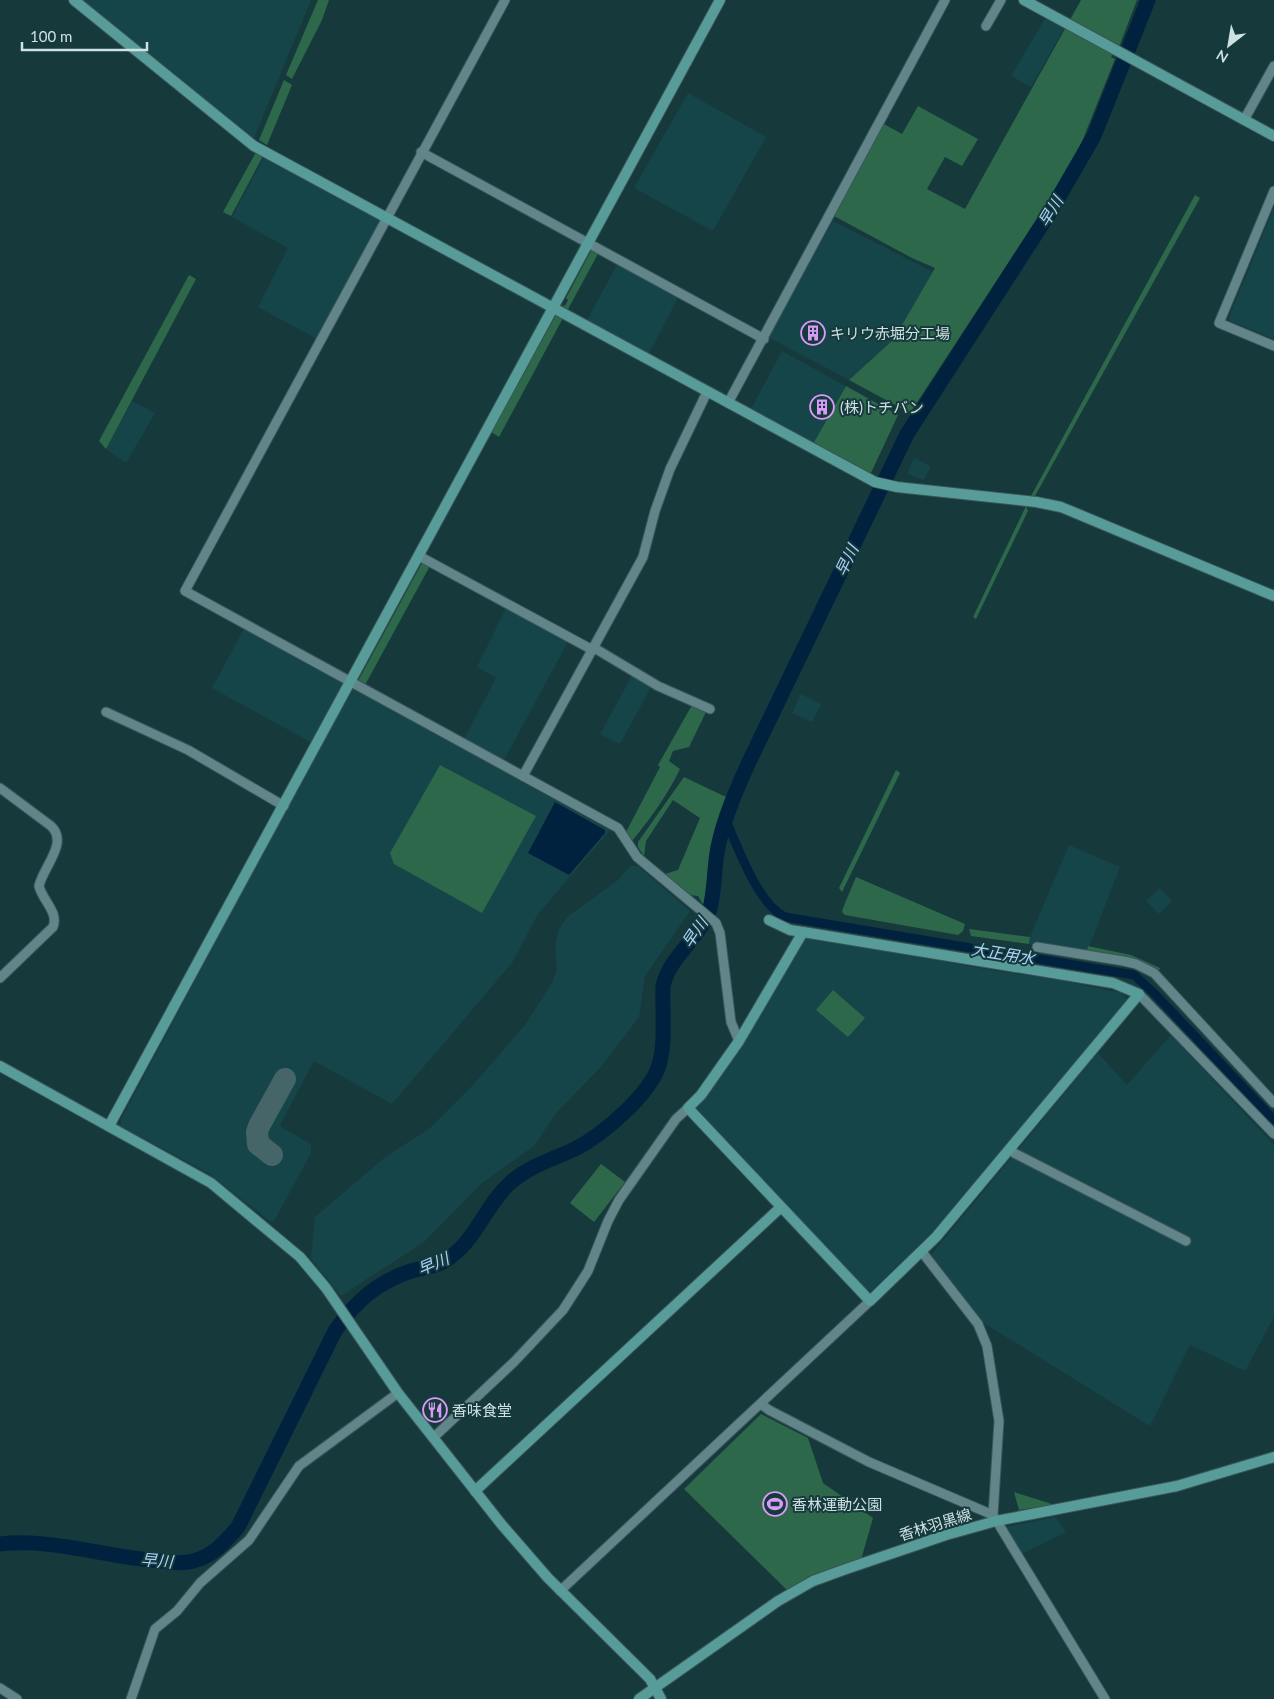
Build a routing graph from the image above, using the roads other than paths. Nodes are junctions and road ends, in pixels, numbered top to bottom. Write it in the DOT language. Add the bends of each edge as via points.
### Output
graph roads {
  1 [pos="74,0"];
  2 [pos="505,0"];
  3 [pos="720,0"];
  4 [pos="946,0"];
  5 [pos="1001,0"];
  6 [pos="1024,0"];
  7 [pos="986,26"];
  8 [pos="1274,66"];
  9 [pos="1244,120"];
  10 [pos="1274,136"];
  11 [pos="421,152"];
  12 [pos="1274,191"];
  13 [pos="387,218"];
  14 [pos="588,244"];
  15 [pos="553,308"];
  16 [pos="764,339"];
  17 [pos="1274,346"];
  18 [pos="707,392"];
  19 [pos="728,403"];
  20 [pos="419,556"];
  21 [pos="1274,596"];
  22 [pos="592,649"];
  23 [pos="351,682"];
  24 [pos="710,709"];
  25 [pos="106,712"];
  26 [pos="523,776"];
  27 [pos="0,788"];
  28 [pos="284,806"];
  29 [pos="769,920"];
  30 [pos="804,932"];
  31 [pos="1037,947"];
  32 [pos="0,978"];
  33 [pos="1140,994"];
  34 [pos="739,1041"];
  35 [pos="0,1066"];
  36 [pos="1274,1102"];
  37 [pos="688,1108"];
  38 [pos="109,1126"];
  39 [pos="1274,1134"];
  40 [pos="1010,1148"];
  41 [pos="780,1208"];
  42 [pos="1186,1241"];
  43 [pos="922,1252"];
  44 [pos="870,1301"];
  45 [pos="398,1393"];
  46 [pos="761,1404"];
  47 [pos="433,1438"];
  48 [pos="1274,1457"];
  49 [pos="475,1491"];
  50 [pos="994,1518"];
  51 [pos="560,1590"];
  52 [pos="656,1687"];
  53 [pos="0,1688"];
  54 [pos="17,1699"];
  55 [pos="130,1699"];
  56 [pos="639,1699"];
  57 [pos="661,1699"];
  58 [pos="1105,1699"];
  1 -- 13 [label="street" via="250,143"];
  2 -- 11 [label="street"];
  3 -- 14 [label="street"];
  4 -- 16 [label="street"];
  5 -- 7 [label="street"];
  6 -- 9 [label="street"];
  8 -- 9 [label="street"];
  9 -- 10 [label="street"];
  11 -- 13 [label="street"];
  11 -- 14 [label="street"];
  12 -- 17 [label="street" via="1219,323"];
  13 -- 15 [label="street"];
  13 -- 23 [label="street" via="185,591"];
  14 -- 15 [label="street"];
  14 -- 16 [label="street"];
  15 -- 18 [label="street"];
  15 -- 20 [label="street"];
  16 -- 19 [label="street"];
  18 -- 19 [label="street"];
  18 -- 22 [label="street" via="660,492 643,557"];
  19 -- 21 [label="street" via="874,482 1062,507"];
  20 -- 22 [label="street"];
  20 -- 23 [label="street"];
  22 -- 24 [label="street" via="658,686"];
  22 -- 26 [label="street"];
  23 -- 26 [label="street"];
  23 -- 28 [label="street"];
  25 -- 28 [label="street" via="188,750"];
  26 -- 34 [label="street" via="618,828 637,857 716,923 731,1022"];
  27 -- 32 [label="street" via="51,826 58,841 39,886 56,921"];
  28 -- 38 [label="street"];
  29 -- 30 [label="street" via="790,930"];
  30 -- 33 [label="street" via="1113,983"];
  30 -- 34 [label="street"];
  31 -- 36 [label="street" via="1123,961 1154,974"];
  33 -- 39 [label="street"];
  33 -- 40 [label="street"];
  34 -- 37 [label="street"];
  35 -- 38 [label="street"];
  37 -- 41 [label="street"];
  37 -- 47 [label="street" via="619,1200 588,1271 556,1319"];
  38 -- 45 [label="street" via="219,1189 300,1257"];
  40 -- 42 [label="street" via="1014,1153"];
  40 -- 43 [label="street"];
  41 -- 44 [label="street"];
  41 -- 49 [label="street"];
  43 -- 44 [label="street"];
  43 -- 50 [label="street" via="978,1324 987,1346 999,1421"];
  44 -- 46 [label="street"];
  45 -- 47 [label="street"];
  45 -- 55 [label="street" via="299,1466 249,1540 155,1629"];
  46 -- 50 [label="street" via="846,1451"];
  46 -- 51 [label="street"];
  47 -- 49 [label="street"];
  48 -- 50 [label="street, 香林羽黒線" via="1177,1486"];
  49 -- 51 [label="street"];
  50 -- 52 [label="street, 香林羽黒線" via="813,1582 778,1601"];
  50 -- 58 [label="street"];
  51 -- 52 [label="street"];
  52 -- 56 [label="street, 香林羽黒線"];
  52 -- 57 [label="street"];
  53 -- 54 [label="street"];
}
